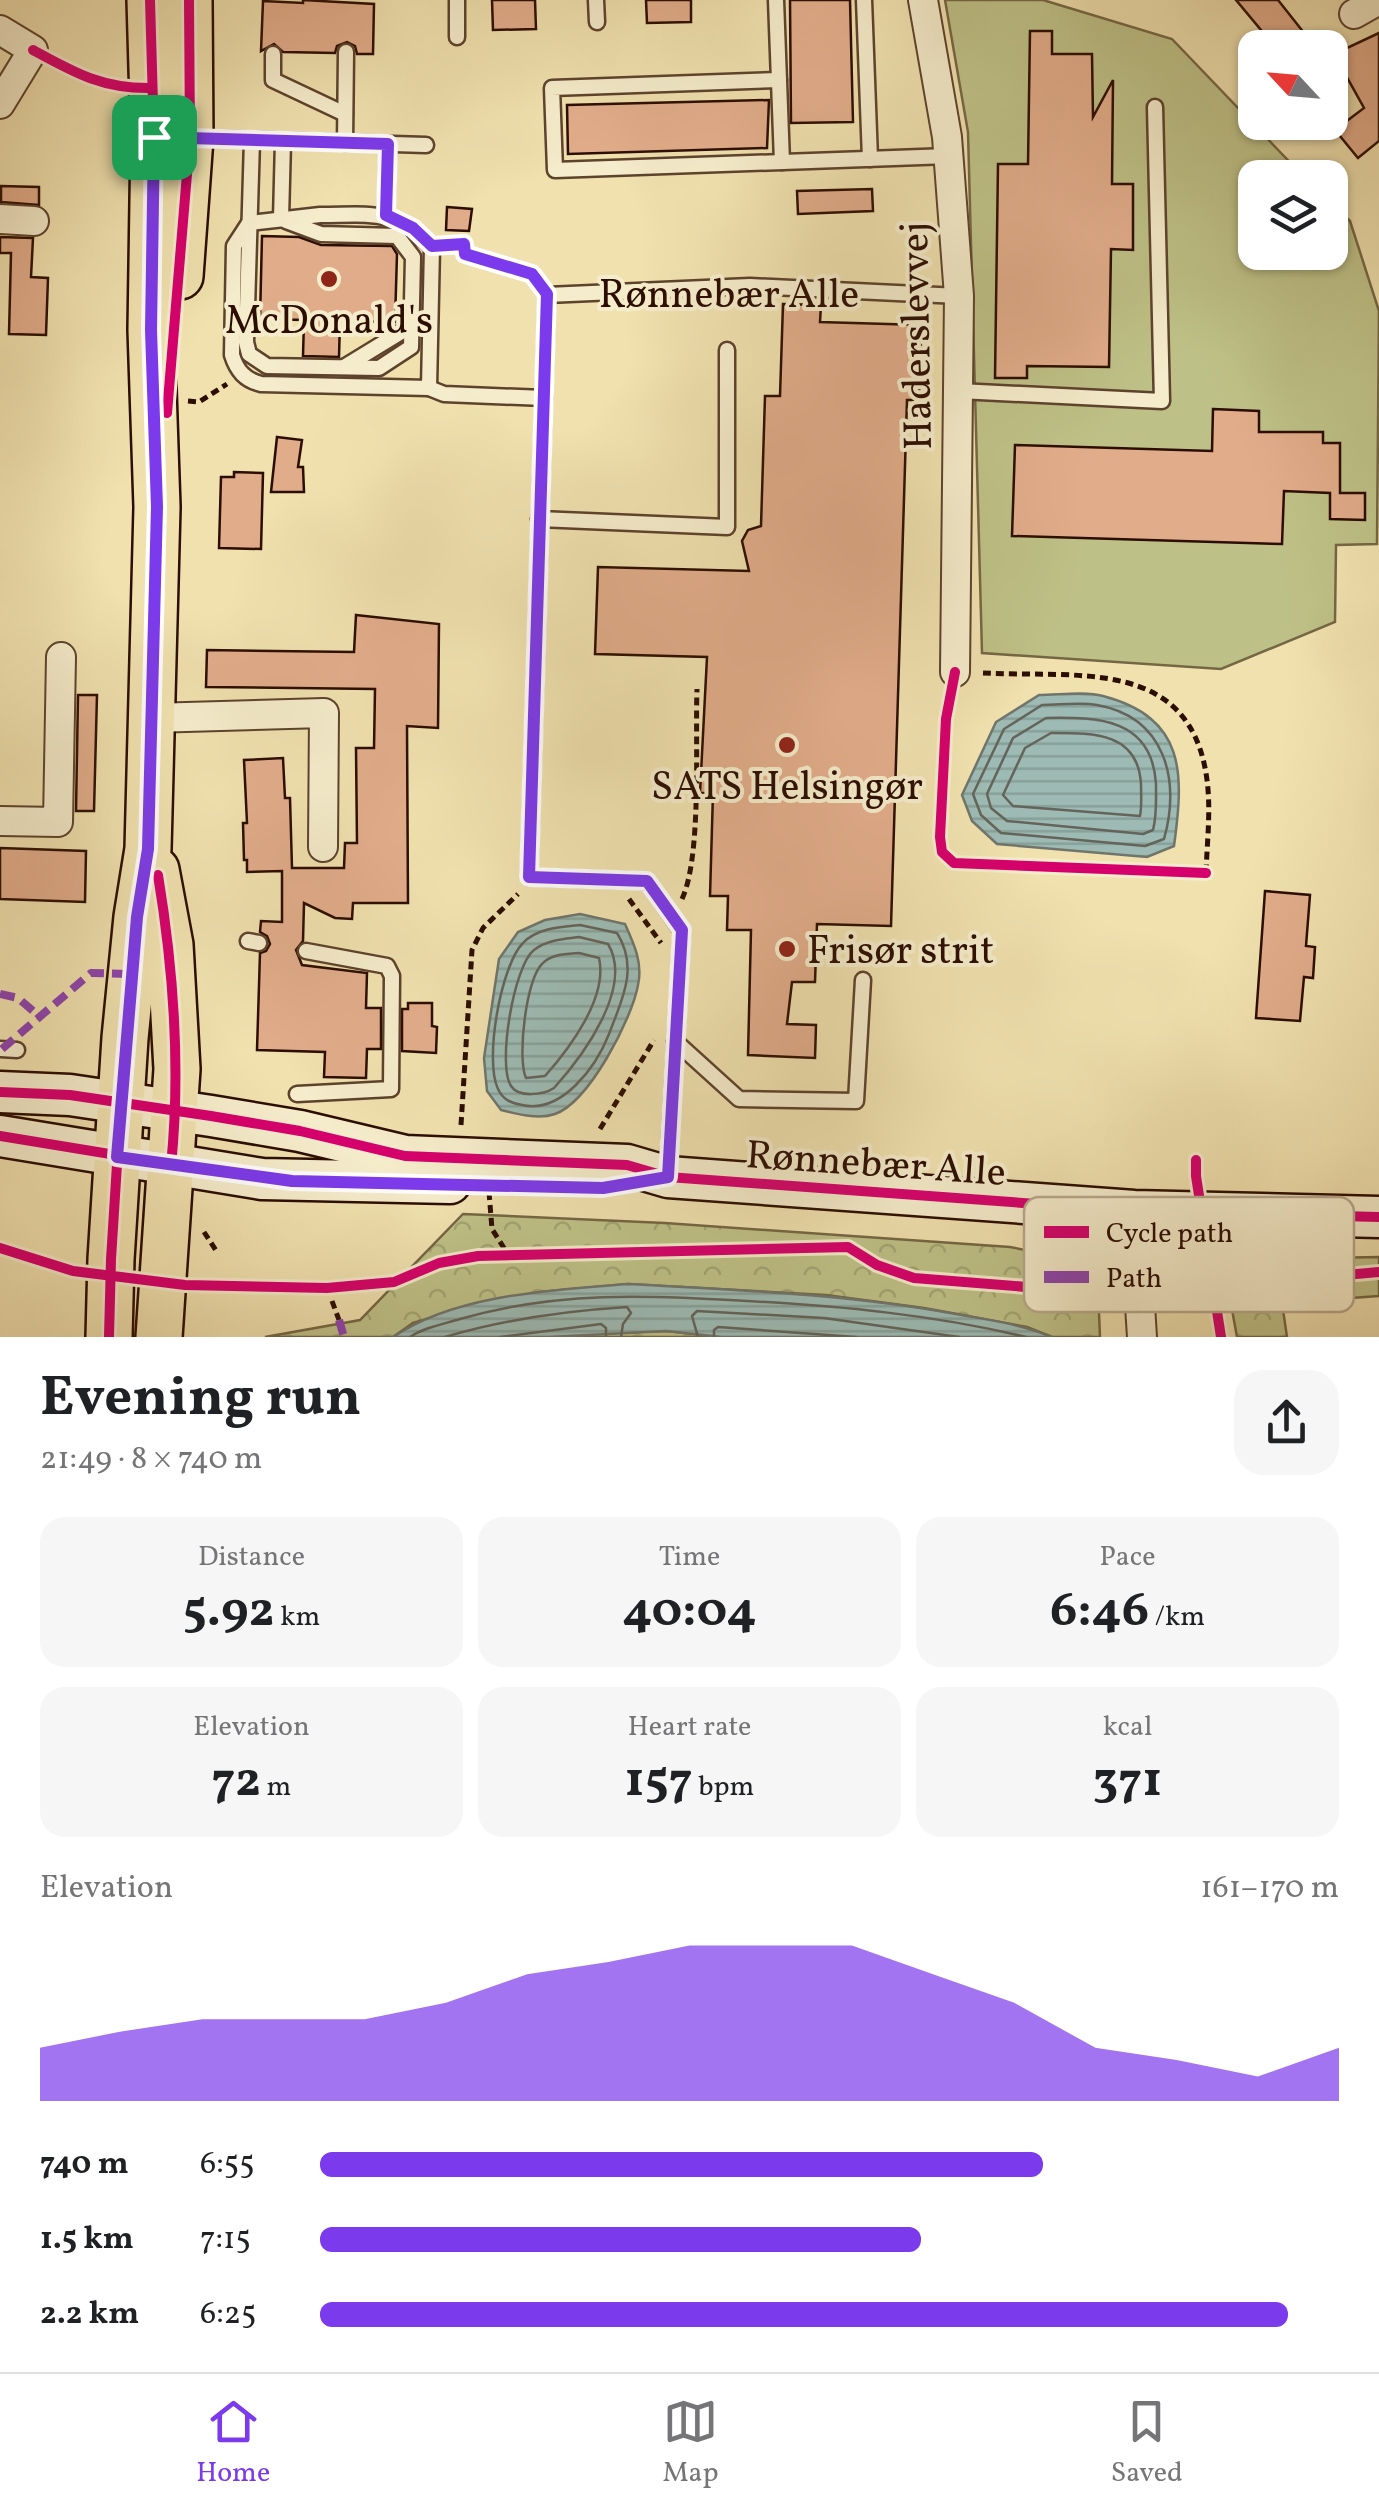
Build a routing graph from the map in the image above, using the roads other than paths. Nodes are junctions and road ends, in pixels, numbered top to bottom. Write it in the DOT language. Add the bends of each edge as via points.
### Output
graph roads {
  1 [pos="150,0"];
  2 [pos="189,0"];
  3 [pos="457,0"];
  4 [pos="596,0"];
  5 [pos="776,0"];
  6 [pos="864,0"];
  7 [pos="923,0"];
  8 [pos="1379,0"];
  9 [pos="1354,14"];
  10 [pos="597,22"];
  11 [pos="0,30"];
  12 [pos="457,36"];
  13 [pos="346,52"];
  14 [pos="273,54"];
  15 [pos="779,80"];
  16 [pos="0,104"];
  17 [pos="1156,107"];
  18 [pos="345,114"];
  19 [pos="172,137"];
  20 [pos="252,140"];
  21 [pos="283,141"];
  22 [pos="345,143"];
  23 [pos="388,144"];
  24 [pos="426,145"];
  25 [pos="949,156"];
  26 [pos="870,159"];
  27 [pos="782,162"];
  28 [pos="386,215"];
  29 [pos="0,218"];
  30 [pos="281,219"];
  31 [pos="34,221"];
  32 [pos="250,223"];
  33 [pos="959,296"];
  34 [pos="727,350"];
  35 [pos="428,388"];
  36 [pos="958,392"];
  37 [pos="544,398"];
  38 [pos="157,507"];
  39 [pos="538,519"];
  40 [pos="62,657"];
  41 [pos="955,672"];
  42 [pos="151,718"];
  43 [pos="0,821"];
  44 [pos="323,846"];
  45 [pos="153,862"];
  46 [pos="306,951"];
  47 [pos="863,980"];
  48 [pos="676,1042"];
  49 [pos="0,1049"];
  50 [pos="17,1050"];
  51 [pos="0,1092"];
  52 [pos="297,1094"];
  53 [pos="0,1111"];
  54 [pos="148,1129"];
  55 [pos="0,1136"];
  56 [pos="668,1177"];
  57 [pos="1024,1203"];
  58 [pos="1354,1216"];
  59 [pos="1379,1217"];
  60 [pos="1140,1312"];
  61 [pos="110,1337"];
  62 [pos="136,1337"];
  63 [pos="159,1337"];
  64 [pos="1142,1337"];
  1 -- 19 [label="main road"];
  2 -- 19 [label="main road"];
  3 -- 12 [label="lane"];
  4 -- 10 [label="lane"];
  5 -- 15 [label="lane"];
  6 -- 26 [label="lane"];
  7 -- 25 [label="street, Haderslevvej"];
  8 -- 9 [label="street"];
  11 -- 16 [label="street" via="33,50"];
  13 -- 18 [label="lane"];
  14 -- 18 [label="lane" via="272,80"];
  15 -- 27 [label="lane"];
  15 -- 27 [label="lane" via="552,88 553,121 555,170"];
  17 -- 36 [label="lane" via="1162,402"];
  18 -- 22 [label="lane"];
  19 -- 20 [label="lane"];
  19 -- 38 [label="main road" via="168,400"];
  19 -- 38 [label="main road" via="151,330"];
  20 -- 21 [label="lane"];
  20 -- 32 [label="lane"];
  21 -- 22 [label="lane"];
  21 -- 30 [label="lane"];
  22 -- 23 [label="lane"];
  23 -- 24 [label="lane"];
  23 -- 28 [label="lane"];
  25 -- 26 [label="lane"];
  25 -- 33 [label="street, Haderslevvej"];
  26 -- 27 [label="lane"];
  28 -- 30 [label="lane"];
  28 -- 35 [label="lane" via="432,246"];
  29 -- 31 [label="street"];
  30 -- 32 [label="lane"];
  30 -- 32 [label="lane" via="322,234 397,236 413,257 412,326 343,368 257,362 246,342"];
  32 -- 35 [label="lane" via="234,246 232,356 242,374 261,384"];
  33 -- 36 [label="street, Haderslevvej"];
  33 -- 37 [label="lane, Rønnebær Alle" via="750,286 547,294"];
  34 -- 39 [label="lane" via="727,527"];
  35 -- 37 [label="lane"];
  36 -- 41 [label="street, Haderslevvej"];
  37 -- 39 [label="lane, Rønnebær Alle"];
  38 -- 42 [label="main road"];
  39 -- 48 [label="lane, Rønnebær Alle" via="529,877 647,881 682,930"];
  40 -- 43 [label="street" via="58,822"];
  42 -- 44 [label="street" via="324,713"];
  42 -- 45 [label="main road"];
  45 -- 54 [label="main road" via="137,917"];
  45 -- 54 [label="main road" via="170,945"];
  46 -- 52 [label="lane" via="387,966 391,1089"];
  47 -- 48 [label="lane" via="856,1101 739,1099"];
  48 -- 56 [label="lane"];
  49 -- 50 [label="lane"];
  51 -- 54 [label="main road, Rønnebær Alle" via="70,1096"];
  53 -- 54 [label="main road"];
  54 -- 55 [label="main road, Rønnebær Alle"];
  54 -- 56 [label="main road, Rønnebær Alle" via="298,1155 627,1164"];
  54 -- 56 [label="main road, Rønnebær Alle" via="292,1181 603,1188"];
  54 -- 61 [label="main road"];
  54 -- 62 [label="main road"];
  54 -- 63 [label="main road"];
  56 -- 57 [label="main road, Rønnebær Alle"];
  58 -- 59 [label="main road, Rønnebær Alle"];
  60 -- 64 [label="street"];
}
